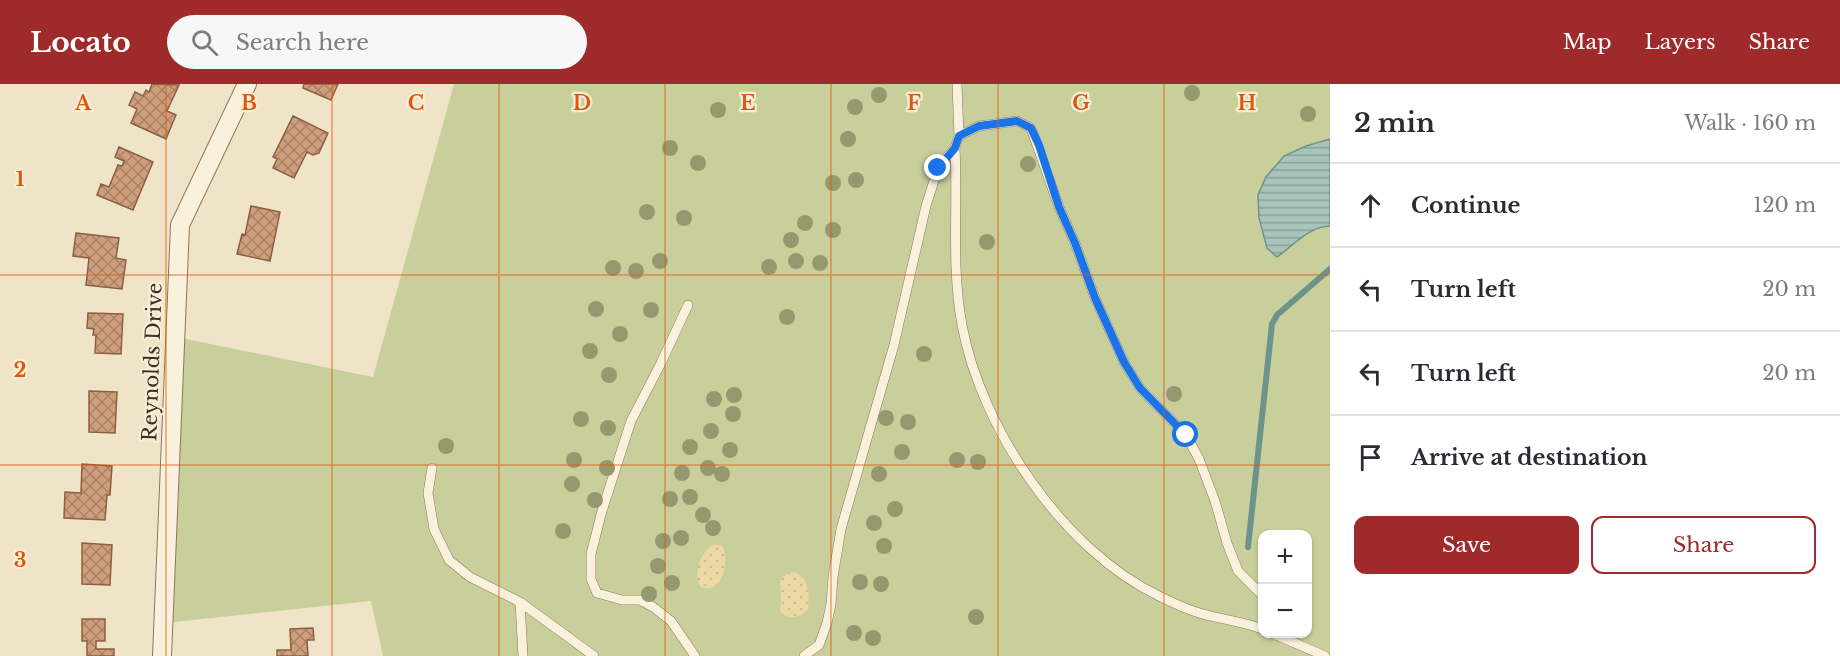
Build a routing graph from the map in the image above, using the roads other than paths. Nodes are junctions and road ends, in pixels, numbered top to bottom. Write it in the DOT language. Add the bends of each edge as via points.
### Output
graph roads {
  1 [pos="247,84"];
  2 [pos="957,84"];
  3 [pos="959,136"];
  4 [pos="955,148"];
  5 [pos="688,305"];
  6 [pos="432,468"];
  7 [pos="1258,590"];
  8 [pos="520,602"];
  9 [pos="1258,628"];
  10 [pos="1287,638"];
  11 [pos="1300,638"];
  12 [pos="1307,646"];
  13 [pos="162,656"];
  14 [pos="523,656"];
  15 [pos="594,656"];
  16 [pos="696,656"];
  17 [pos="804,656"];
  18 [pos="1325,656"];
  1 -- 13 [label="street, Reynolds Drive" via="180,225"];
  2 -- 3 [label="lane"];
  3 -- 4 [label="lane"];
  3 -- 7 [label="lane" via="979,126 1017,121 1031,128 1095,298 1124,362 1140,388 1186,435 1199,459 1238,571"];
  4 -- 9 [label="lane" via="955,248 962,326 984,398 1017,462 1087,546 1117,571 1157,596 1195,612"];
  4 -- 17 [label="lane" via="938,168 926,207 894,345 841,529 827,623 819,645"];
  5 -- 16 [label="lane" via="631,421 599,522 591,554 591,579 597,593 621,600 640,600 653,607 670,621"];
  6 -- 8 [label="lane" via="428,493 435,530 449,560 470,577"];
  8 -- 14 [label="lane"];
  8 -- 15 [label="lane"];
  10 -- 12 [label="lane"];
  11 -- 12 [label="lane"];
  12 -- 18 [label="lane"];
}
